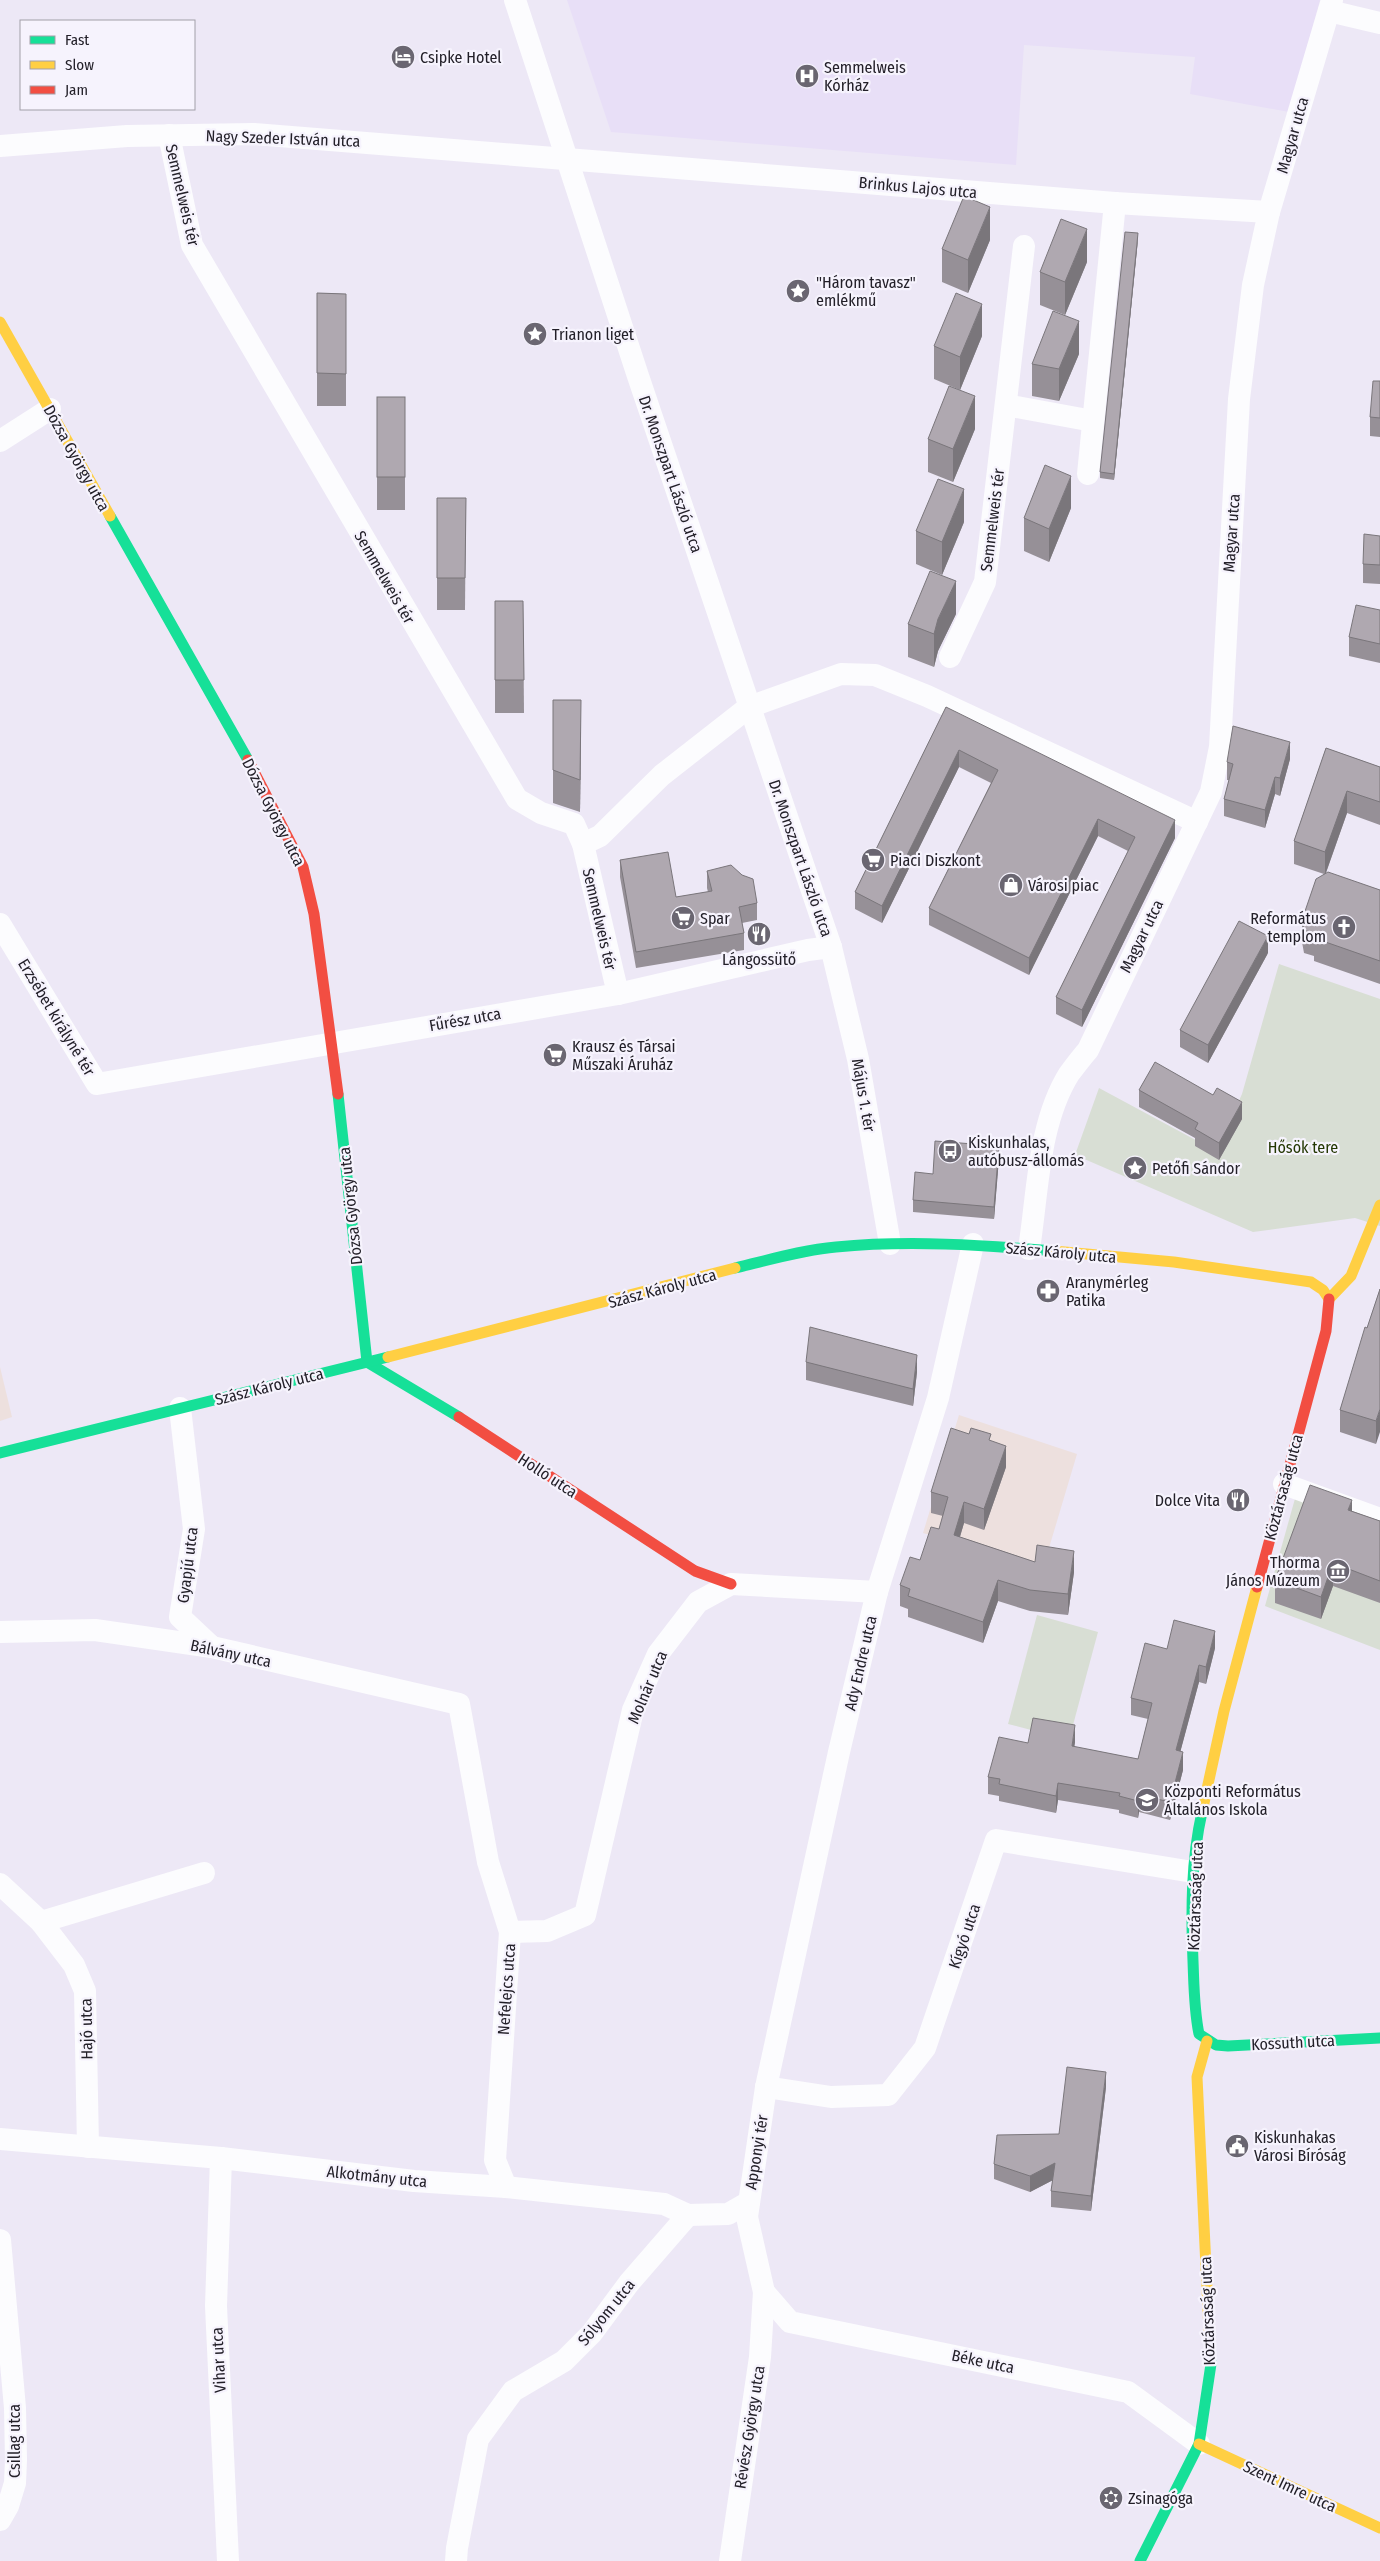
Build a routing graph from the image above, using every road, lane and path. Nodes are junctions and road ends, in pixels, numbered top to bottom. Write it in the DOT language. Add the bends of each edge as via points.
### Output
graph roads {
  1 [pos="515,0"];
  2 [pos="1330,6"];
  3 [pos="1380,23"];
  4 [pos="169,135"];
  5 [pos="0,146"];
  6 [pos="567,158"];
  7 [pos="1115,203"];
  8 [pos="1269,212"];
  9 [pos="1024,246"];
  10 [pos="0,322"];
  11 [pos="1006,406"];
  12 [pos="50,409"];
  13 [pos="1093,421"];
  14 [pos="0,441"];
  15 [pos="1088,474"];
  16 [pos="950,657"];
  17 [pos="750,707"];
  18 [pos="1198,822"];
  19 [pos="583,844"];
  20 [pos="0,924"];
  21 [pos="831,947"];
  22 [pos="618,994"];
  23 [pos="332,1042"];
  24 [pos="98,1084"];
  25 [pos="1380,1205"];
  26 [pos="890,1244"];
  27 [pos="973,1244"];
  28 [pos="1029,1249"];
  29 [pos="1329,1299"];
  30 [pos="367,1362"];
  31 [pos="180,1408"];
  32 [pos="0,1453"];
  33 [pos="1284,1484"];
  34 [pos="1380,1519"];
  35 [pos="730,1584"];
  36 [pos="877,1592"];
  37 [pos="0,1632"];
  38 [pos="212,1647"];
  39 [pos="459,1704"];
  40 [pos="1193,1872"];
  41 [pos="204,1873"];
  42 [pos="0,1884"];
  43 [pos="41,1922"];
  44 [pos="510,1932"];
  45 [pos="1380,2038"];
  46 [pos="1207,2041"];
  47 [pos="766,2087"];
  48 [pos="0,2139"];
  49 [pos="88,2147"];
  50 [pos="221,2158"];
  51 [pos="506,2187"];
  52 [pos="748,2210"];
  53 [pos="688,2215"];
  54 [pos="0,2240"];
  55 [pos="764,2292"];
  56 [pos="1199,2444"];
  57 [pos="0,2520"];
  58 [pos="1380,2528"];
  59 [pos="228,2561"];
  60 [pos="456,2561"];
  61 [pos="730,2561"];
  62 [pos="1140,2561"];
  1 -- 6 [label="street, Dr. Monszpart László utca"];
  2 -- 3 [label="street"];
  2 -- 8 [label="street, Magyar utca"];
  4 -- 5 [label="street, Nagy Szeder István utca"];
  4 -- 6 [label="street, Nagy Szeder István utca" via="254,134"];
  4 -- 19 [label="street, Semmelweis tér" via="192,245 398,599 517,799 542,813 574,824"];
  6 -- 7 [label="street, Brinkus Lajos utca"];
  6 -- 17 [label="street, Dr. Monszpart László utca"];
  7 -- 8 [label="street, Brinkus Lajos utca"];
  7 -- 13 [label="street"];
  8 -- 18 [label="street, Magyar utca" via="1252,285 1239,399 1220,747 1212,792"];
  9 -- 11 [label="street, Semmelweis tér"];
  10 -- 12 [label="street, Dózsa György utca"];
  11 -- 13 [label="street"];
  11 -- 16 [label="street, Semmelweis tér" via="985,582"];
  12 -- 14 [label="street"];
  12 -- 23 [label="street, Dózsa György utca" via="265,790 303,867 314,914"];
  13 -- 15 [label="street"];
  17 -- 18 [label="street" via="841,674 875,675"];
  17 -- 19 [label="street" via="662,775 600,836"];
  17 -- 21 [label="street, Dr. Monszpart László utca"];
  18 -- 28 [label="street, Magyar utca" via="1088,1050 1069,1075 1050,1122"];
  19 -- 22 [label="street, Semmelweis tér"];
  20 -- 24 [label="street, Erzsébet királyné tér"];
  21 -- 22 [label="street, Fűrész utca"];
  21 -- 26 [label="street, Május 1. tér" via="858,1059"];
  22 -- 23 [label="street, Fűrész utca"];
  23 -- 24 [label="street, Fűrész utca"];
  23 -- 30 [label="street, Dózsa György utca"];
  25 -- 29 [label="street" via="1351,1276"];
  26 -- 27 [label="street, Szász Károly utca"];
  26 -- 30 [label="street, Szász Károly utca" via="836,1247 786,1255"];
  27 -- 28 [label="street, Szász Károly utca"];
  27 -- 36 [label="street, Ady Endre utca" via="938,1398"];
  28 -- 29 [label="street, Szász Károly utca" via="1174,1262 1292,1278 1311,1282"];
  29 -- 33 [label="street, Köztársaság utca" via="1326,1331"];
  30 -- 31 [label="street, Szász Károly utca"];
  30 -- 35 [label="street, Holló utca" via="426,1395 695,1571"];
  31 -- 32 [label="street, Szász Károly utca"];
  31 -- 38 [label="street, Gyapjú utca" via="194,1529 180,1617"];
  33 -- 34 [label="street"];
  33 -- 40 [label="street, Köztársaság utca" via="1224,1710 1198,1828"];
  35 -- 36 [label="street"];
  35 -- 44 [label="street, Molnár utca" via="698,1602 658,1654 633,1710 585,1915 547,1931"];
  36 -- 47 [label="street, Ady Endre utca"];
  37 -- 38 [label="street, Bálvány utca" via="95,1630"];
  38 -- 39 [label="street, Bálvány utca"];
  39 -- 44 [label="street, Nefelejcs utca" via="488,1862"];
  40 -- 46 [label="street, Köztársaság utca" via="1195,2016 1199,2034"];
  40 -- 47 [label="street, Kígyó utca" via="996,1840 926,2048 888,2096 831,2097"];
  41 -- 43 [label="street"];
  42 -- 43 [label="street, Hajó utca"];
  43 -- 49 [label="street, Hajó utca" via="74,1965 85,1991"];
  44 -- 51 [label="street, Nefelejcs utca" via="495,2160"];
  45 -- 46 [label="street, Kossuth utca" via="1228,2046"];
  46 -- 56 [label="street, Köztársaság utca" via="1198,2077 1211,2364"];
  47 -- 52 [label="street, Apponyi tér"];
  48 -- 49 [label="street, Alkotmány utca"];
  49 -- 50 [label="street, Alkotmány utca"];
  50 -- 51 [label="street, Alkotmány utca" via="414,2181"];
  50 -- 59 [label="street, Vihar utca" via="216,2306"];
  51 -- 53 [label="street, Alkotmány utca" via="664,2204"];
  52 -- 53 [label="street, Alkotmány utca"];
  52 -- 55 [label="street"];
  53 -- 60 [label="street, Sólyom utca" via="629,2283 592,2333 564,2361 513,2391 478,2439"];
  54 -- 57 [label="street, Csillag utca" via="15,2408 16,2460 15,2483"];
  55 -- 56 [label="street, Béke utca" via="790,2322 1128,2392"];
  55 -- 61 [label="street, Révész György utca" via="760,2358"];
  56 -- 58 [label="street, Szent Imre utca"];
  56 -- 62 [label="street, Köztársaság utca"];
}
